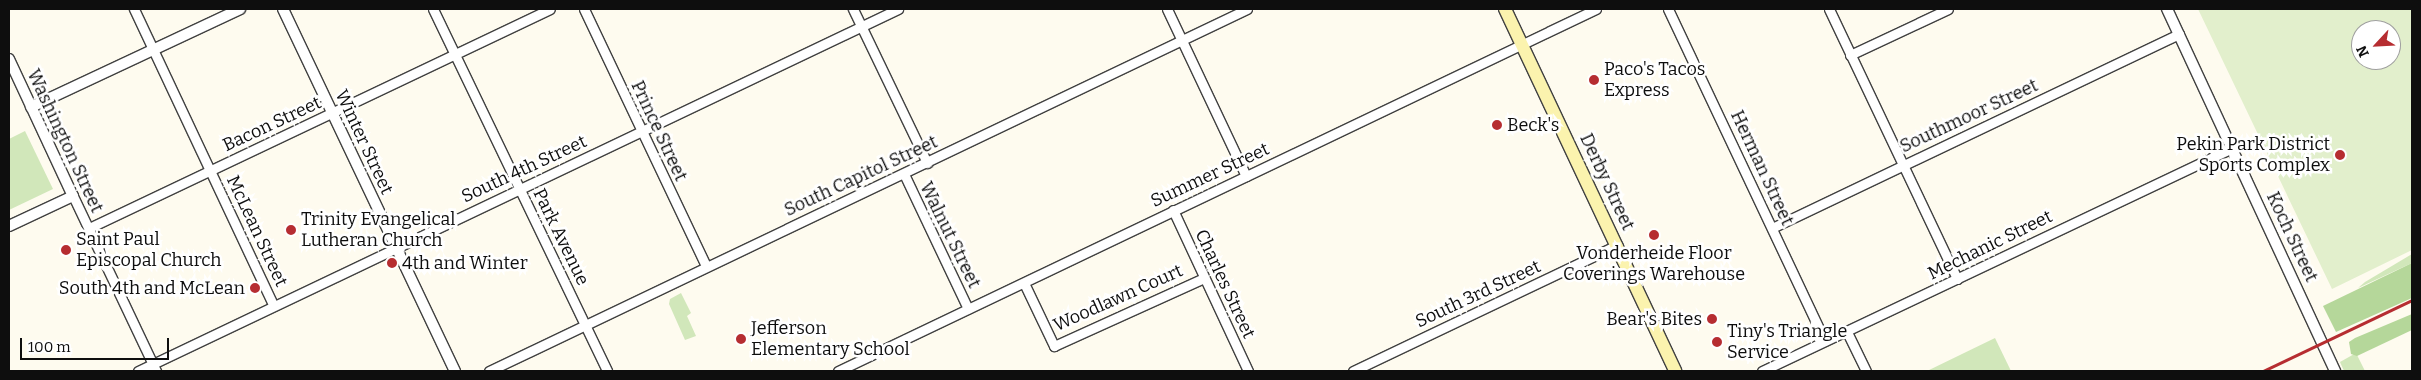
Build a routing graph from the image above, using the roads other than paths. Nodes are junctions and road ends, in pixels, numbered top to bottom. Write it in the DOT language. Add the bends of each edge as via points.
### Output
graph roads {
  1 [pos="134,9"];
  2 [pos="240,9"];
  3 [pos="283,9"];
  4 [pos="433,9"];
  5 [pos="550,9"];
  6 [pos="584,9"];
  7 [pos="853,9"];
  8 [pos="898,9"];
  9 [pos="1167,9"];
  10 [pos="1247,9"];
  11 [pos="1505,9"];
  12 [pos="1596,9"];
  13 [pos="1668,9"];
  14 [pos="1828,9"];
  15 [pos="1948,9"];
  16 [pos="2167,9"];
  17 [pos="861,26"];
  18 [pos="2179,34"];
  19 [pos="1182,40"];
  20 [pos="1523,45"];
  21 [pos="153,50"];
  22 [pos="455,54"];
  23 [pos="1850,55"];
  24 [pos="9,59"];
  25 [pos="31,107"];
  26 [pos="333,113"];
  27 [pos="642,132"];
  28 [pos="2232,148"];
  29 [pos="927,163"];
  30 [pos="1903,165"];
  31 [pos="210,171"];
  32 [pos="904,174"];
  33 [pos="1246,176"];
  34 [pos="520,190"];
  35 [pos="73,196"];
  36 [pos="1173,210"];
  37 [pos="9,226"];
  38 [pos="88,228"];
  39 [pos="1772,228"];
  40 [pos="1617,246"];
  41 [pos="396,247"];
  42 [pos="706,266"];
  43 [pos="1204,278"];
  44 [pos="1957,278"];
  45 [pos="1024,282"];
  46 [pos="273,304"];
  47 [pos="968,309"];
  48 [pos="585,325"];
  49 [pos="1847,332"];
  50 [pos="1825,341"];
  51 [pos="154,368"];
  52 [pos="138,371"];
  53 [pos="455,371"];
  54 [pos="489,371"];
  55 [pos="607,371"];
  56 [pos="838,371"];
  57 [pos="1248,371"];
  58 [pos="1353,371"];
  59 [pos="1676,371"];
  60 [pos="1762,371"];
  61 [pos="1866,371"];
  62 [pos="2335,371"];
  1 -- 21 [label="street, McLean Street"];
  2 -- 21 [label="street"];
  3 -- 26 [label="street, Winter Street"];
  4 -- 22 [label="street, Park Avenue"];
  5 -- 22 [label="street, Bacon Street"];
  6 -- 27 [label="street, Prince Street"];
  7 -- 17 [label="street, Walnut Street"];
  8 -- 17 [label="street, South 4th Street"];
  9 -- 19 [label="street"];
  10 -- 19 [label="street, South Capitol Street"];
  11 -- 20 [label="main road, Derby Street"];
  12 -- 20 [label="street, Summer Street"];
  13 -- 39 [label="street, Herman Street"];
  14 -- 23 [label="street"];
  15 -- 23 [label="street"];
  16 -- 18 [label="street, Koch Street"];
  17 -- 27 [label="street, South 4th Street"];
  17 -- 29 [label="street, Walnut Street"];
  18 -- 28 [label="street, Koch Street"];
  18 -- 30 [label="street, Southmoor Street"];
  19 -- 29 [label="street, South Capitol Street"];
  19 -- 33 [label="street"];
  20 -- 33 [label="street, Summer Street"];
  20 -- 40 [label="main road, Derby Street"];
  21 -- 25 [label="street"];
  21 -- 31 [label="street, McLean Street"];
  22 -- 26 [label="street, Bacon Street"];
  22 -- 34 [label="street, Park Avenue"];
  23 -- 30 [label="street"];
  24 -- 25 [label="street, Washington Street"];
  25 -- 35 [label="street, Washington Street"];
  26 -- 31 [label="street, Bacon Street"];
  26 -- 41 [label="street, Winter Street"];
  27 -- 34 [label="street, South 4th Street"];
  27 -- 42 [label="street, Prince Street"];
  28 -- 44 [label="street, Mechanic Street"];
  28 -- 62 [label="street, Koch Street"];
  29 -- 32 [label="street, South Capitol Street"];
  30 -- 39 [label="street, Southmoor Street"];
  30 -- 44 [label="street"];
  31 -- 38 [label="street, Bacon Street"];
  31 -- 46 [label="street, McLean Street"];
  32 -- 42 [label="street, South Capitol Street"];
  32 -- 47 [label="street, Walnut Street"];
  33 -- 36 [label="street, Summer Street"];
  34 -- 41 [label="street, South 4th Street"];
  34 -- 48 [label="street, Park Avenue"];
  35 -- 37 [label="street"];
  35 -- 38 [label="street, Washington Street"];
  36 -- 43 [label="street, Charles Street"];
  36 -- 45 [label="street, Summer Street"];
  38 -- 51 [label="street, Washington Street"];
  39 -- 50 [label="street, Herman Street"];
  40 -- 58 [label="street, South 3rd Street"];
  40 -- 59 [label="main road, Derby Street"];
  41 -- 46 [label="street, South 4th Street"];
  41 -- 53 [label="street, Winter Street"];
  42 -- 48 [label="street, South Capitol Street"];
  43 -- 45 [label="street, Woodlawn Court" via="1054,346"];
  43 -- 57 [label="street, Charles Street"];
  44 -- 49 [label="street, Mechanic Street"];
  45 -- 47 [label="street, Summer Street"];
  46 -- 51 [label="street, South 4th Street"];
  47 -- 56 [label="street, Summer Street"];
  48 -- 54 [label="street, South Capitol Street"];
  48 -- 55 [label="street, Park Avenue"];
  49 -- 50 [label="street, Mechanic Street"];
  49 -- 61 [label="street"];
  50 -- 60 [label="street, Mechanic Street"];
  51 -- 52 [label="street, South 4th Street"];
}
